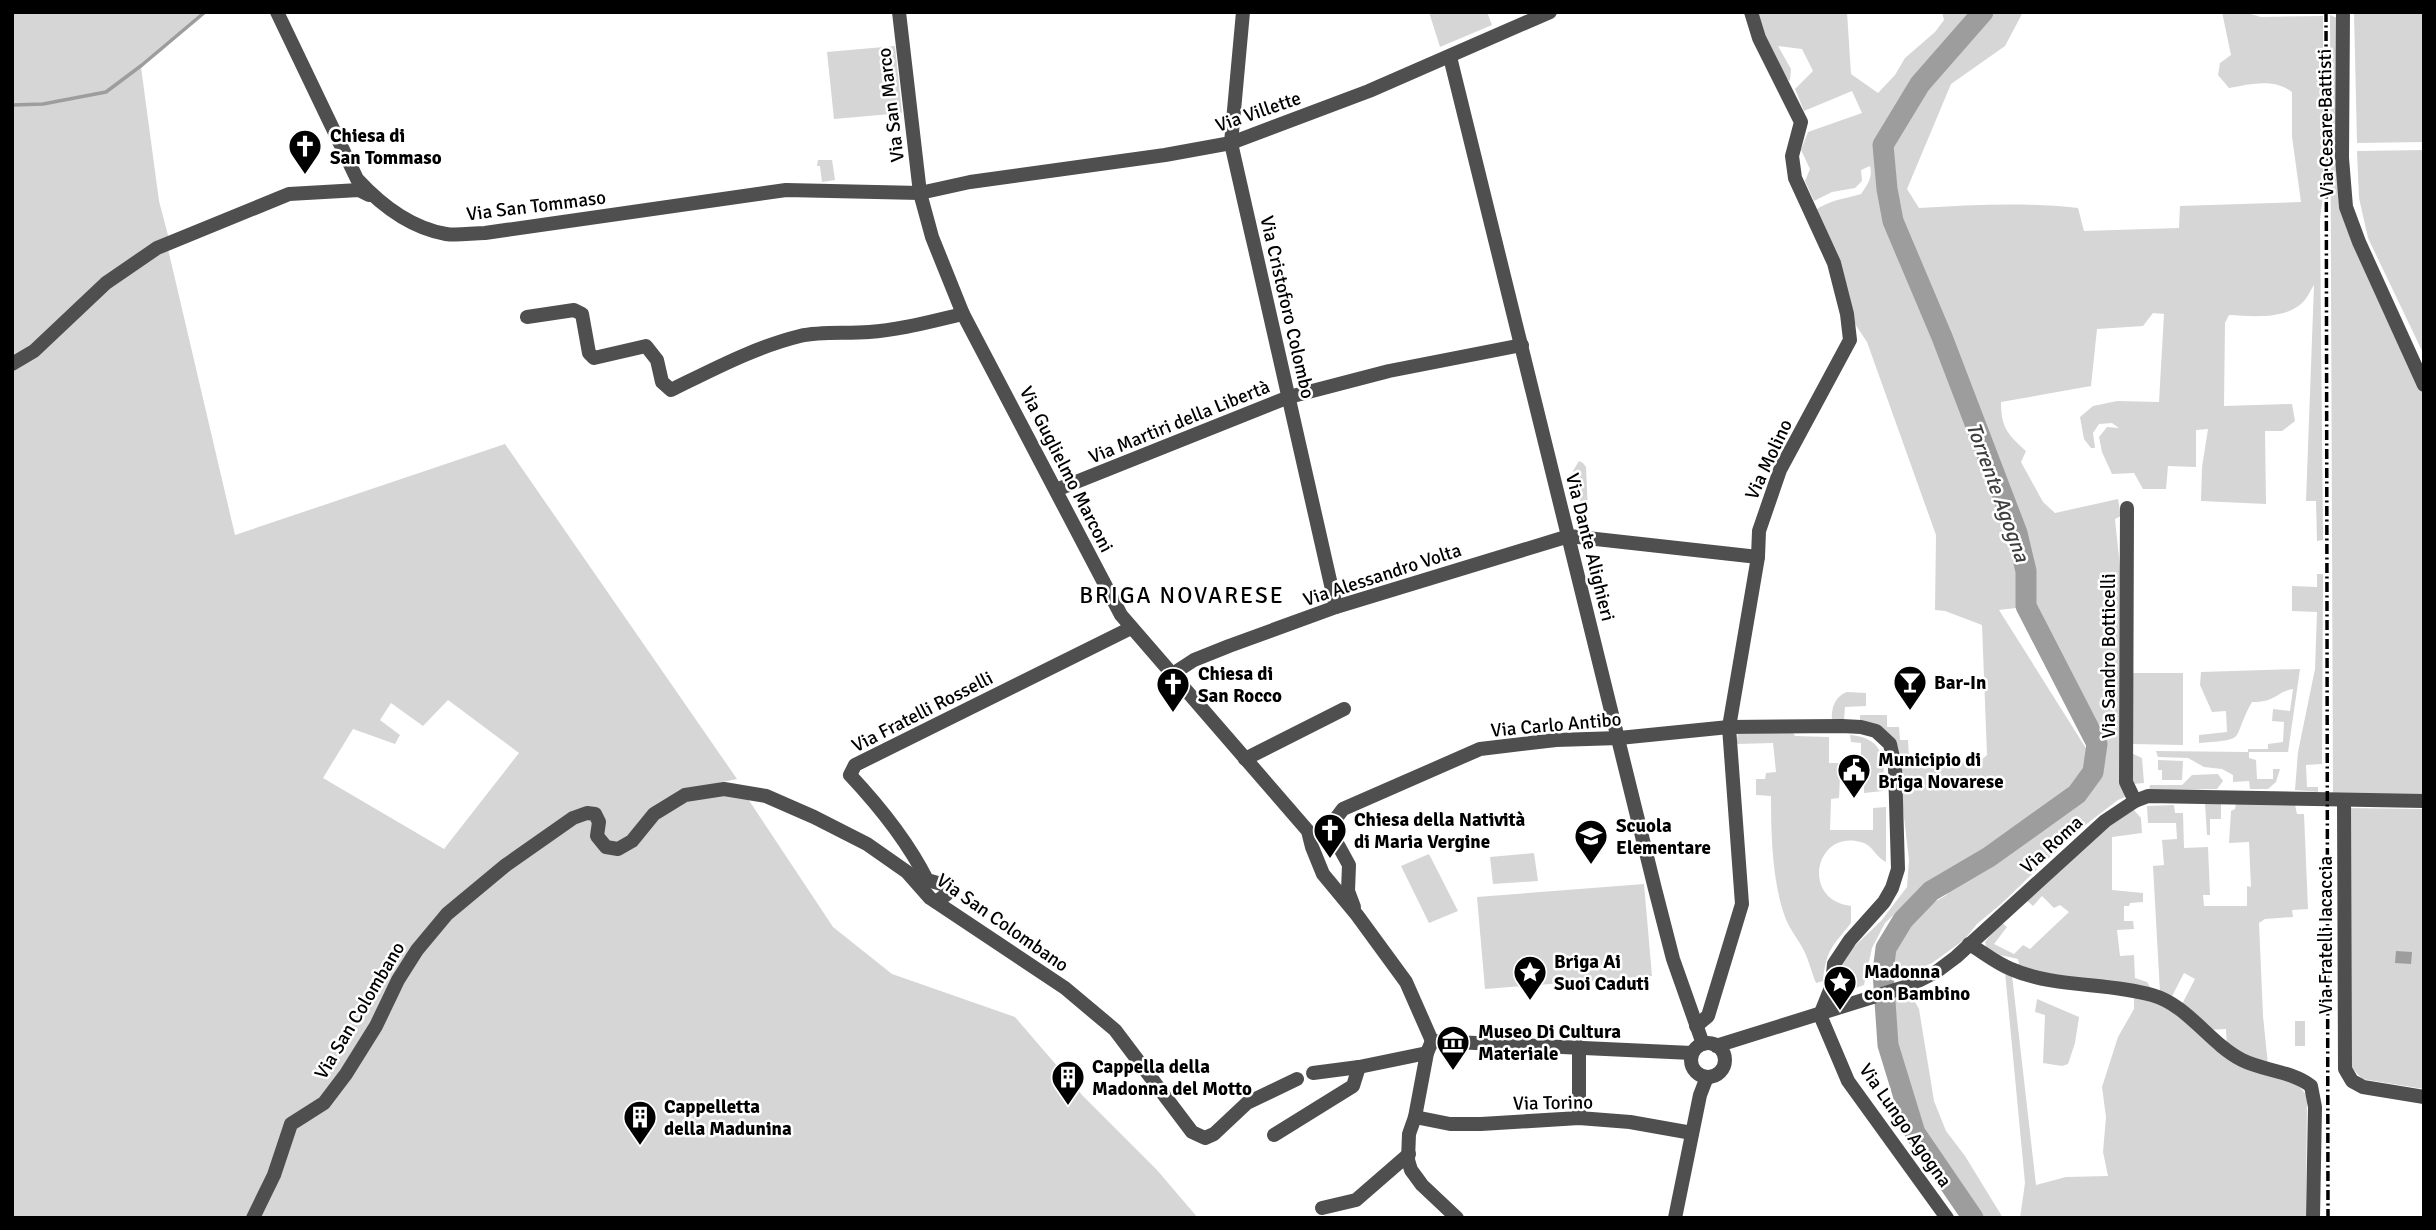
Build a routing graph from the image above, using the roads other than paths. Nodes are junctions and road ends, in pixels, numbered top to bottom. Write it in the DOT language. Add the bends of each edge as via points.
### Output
graph roads {
  1 [pos="277,12"];
  2 [pos="899,12"];
  3 [pos="1243,12"];
  4 [pos="1751,12"];
  5 [pos="2343,12"];
  6 [pos="1548,13"];
  7 [pos="1450,57"];
  8 [pos="1231,143"];
  9 [pos="920,193"];
  10 [pos="374,197"];
  11 [pos="963,314"];
  12 [pos="527,317"];
  13 [pos="1522,345"];
  14 [pos="12,364"];
  15 [pos="2424,385"];
  16 [pos="1289,397"];
  17 [pos="1056,490"];
  18 [pos="2127,508"];
  19 [pos="1569,536"];
  20 [pos="1758,557"];
  21 [pos="1336,607"];
  22 [pos="1131,628"];
  23 [pos="1171,675"];
  24 [pos="1344,709"];
  25 [pos="1729,727"];
  26 [pos="1619,738"];
  27 [pos="1245,759"];
  28 [pos="2135,801"];
  29 [pos="2344,801"];
  30 [pos="2424,801"];
  31 [pos="1308,831"];
  32 [pos="1325,833"];
  33 [pos="936,902"];
  34 [pos="1357,915"];
  35 [pos="1969,944"];
  36 [pos="1820,1015"];
  37 [pos="1696,1026"];
  38 [pos="1579,1046"];
  39 [pos="1429,1047"];
  40 [pos="1708,1049"];
  41 [pos="1359,1068"];
  42 [pos="1313,1073"];
  43 [pos="1701,1075"];
  44 [pos="1297,1079"];
  45 [pos="2424,1097"];
  46 [pos="1415,1117"];
  47 [pos="1579,1118"];
  48 [pos="1692,1133"];
  49 [pos="1275,1135"];
  50 [pos="1409,1154"];
  51 [pos="1322,1208"];
  52 [pos="1451,1216"];
  53 [pos="253,1218"];
  54 [pos="1675,1218"];
  55 [pos="1947,1218"];
  56 [pos="2313,1218"];
  1 -- 10 [label="street, Via San Tommaso" via="357,179"];
  2 -- 9 [label="street, Via San Marco"];
  3 -- 8 [label="street, Via Cristoforo Colombo"];
  4 -- 20 [label="street, Via Molino" via="1801,122 1792,156 1795,178 1834,263 1850,340 1780,470 1759,531"];
  5 -- 15 [label="street, Via Cesare Battisti" via="2346,207"];
  6 -- 7 [label="street, Via Villette"];
  7 -- 8 [label="street, Via Villette"];
  7 -- 13 [label="street, Via Dante Alighieri"];
  8 -- 9 [label="street, Via Villette"];
  8 -- 16 [label="street, Via Cristoforo Colombo"];
  9 -- 10 [label="street, Via San Tommaso" via="786,190 448,235 416,224"];
  9 -- 11 [label="street, Via Guglielmo Marconi"];
  10 -- 14 [label="street" via="359,190 289,194 157,248 106,283 34,351"];
  11 -- 12 [label="street" via="904,329 798,336 671,390 662,382 657,360 646,346 594,358 589,353 582,314 574,310"];
  11 -- 17 [label="street, Via Guglielmo Marconi"];
  13 -- 16 [label="street, Via Martiri della Libertà" via="1389,371"];
  13 -- 19 [label="street, Via Dante Alighieri"];
  16 -- 17 [label="street, Via Martiri della Libertà"];
  16 -- 21 [label="street, Via Cristoforo Colombo"];
  17 -- 22 [label="street, Via Guglielmo Marconi"];
  18 -- 28 [label="street, Via Sandro Botticelli" via="2126,782"];
  19 -- 20 [label="street"];
  19 -- 21 [label="street, Via Alessandro Volta"];
  19 -- 26 [label="street, Via Dante Alighieri"];
  20 -- 25 [label="street, Via Molino"];
  21 -- 23 [label="street, Via Alessandro Volta" via="1194,660"];
  22 -- 23 [label="street, Via Guglielmo Marconi"];
  22 -- 33 [label="street, Via Fratelli Rosselli" via="855,765 850,775 897,828 927,880 945,885 947,894"];
  23 -- 27 [label="street, Via Guglielmo Marconi"];
  24 -- 27 [label="street"];
  25 -- 26 [label="street, Via Carlo Antibo"];
  25 -- 36 [label="street, Via Carlo Antibo" via="1861,727 1890,744 1898,869 1884,902 1834,964 1832,985"];
  25 -- 37 [label="street, Via Molino" via="1742,904 1708,1016"];
  26 -- 32 [label="street, Via Carlo Antibo" via="1480,750 1343,809"];
  26 -- 37 [label="street, Via Dante Alighieri" via="1673,959"];
  27 -- 31 [label="street, Via Guglielmo Marconi"];
  28 -- 29 [label="street, Via Roma" via="2148,796"];
  28 -- 35 [label="street, Via Roma" via="2105,821"];
  29 -- 30 [label="street, Via Roma"];
  29 -- 45 [label="street, Via Fratelli Iacaccia" via="2345,1069 2352,1081 2363,1087"];
  31 -- 32 [label="street"];
  31 -- 34 [label="street, Via Guglielmo Marconi" via="1323,874"];
  32 -- 34 [label="street, Via Guglielmo Marconi" via="1337,843 1349,865 1348,891"];
  33 -- 44 [label="street, Via San Colombano" via="1065,988 1115,1030 1197,1135 1214,1134 1247,1103"];
  33 -- 53 [label="street, Via San Colombano" via="906,872 867,844 766,796 724,789 685,795 654,814 632,841 618,849 606,847 597,836 595,814 573,818 447,914 417,950 346,1074 324,1103 291,1124"];
  34 -- 39 [label="street, Via Guglielmo Marconi" via="1406,982"];
  35 -- 36 [label="street, Via Roma" via="1936,972 1908,986"];
  35 -- 56 [label="street" via="2011,970 2154,995 2191,1018 2240,1059 2311,1086 2315,1107"];
  36 -- 40 [label="street, Via Roma"];
  36 -- 55 [label="street, Via Lungo Agogna" via="1848,1081"];
  37 -- 40 [label="street, Via Dante Alighieri"];
  38 -- 39 [label="street, Via Roma" via="1482,1043"];
  38 -- 40 [label="street, Via Roma"];
  38 -- 47 [label="street"];
  39 -- 41 [label="street"];
  39 -- 46 [label="street"];
  40 -- 43 [label="street, Via Dante Alighieri" via="1692,1065"];
  40 -- 43 [label="street" via="1725,1059 1713,1076"];
  41 -- 42 [label="street"];
  41 -- 49 [label="street" via="1353,1086"];
  43 -- 48 [label="street, Via Dante Alighieri"];
  46 -- 47 [label="street, Via Torino" via="1450,1124"];
  46 -- 50 [label="street"];
  47 -- 48 [label="street, Via Torino"];
  48 -- 54 [label="street"];
  50 -- 51 [label="street" via="1356,1200"];
  50 -- 52 [label="street" via="1411,1170"];
}
